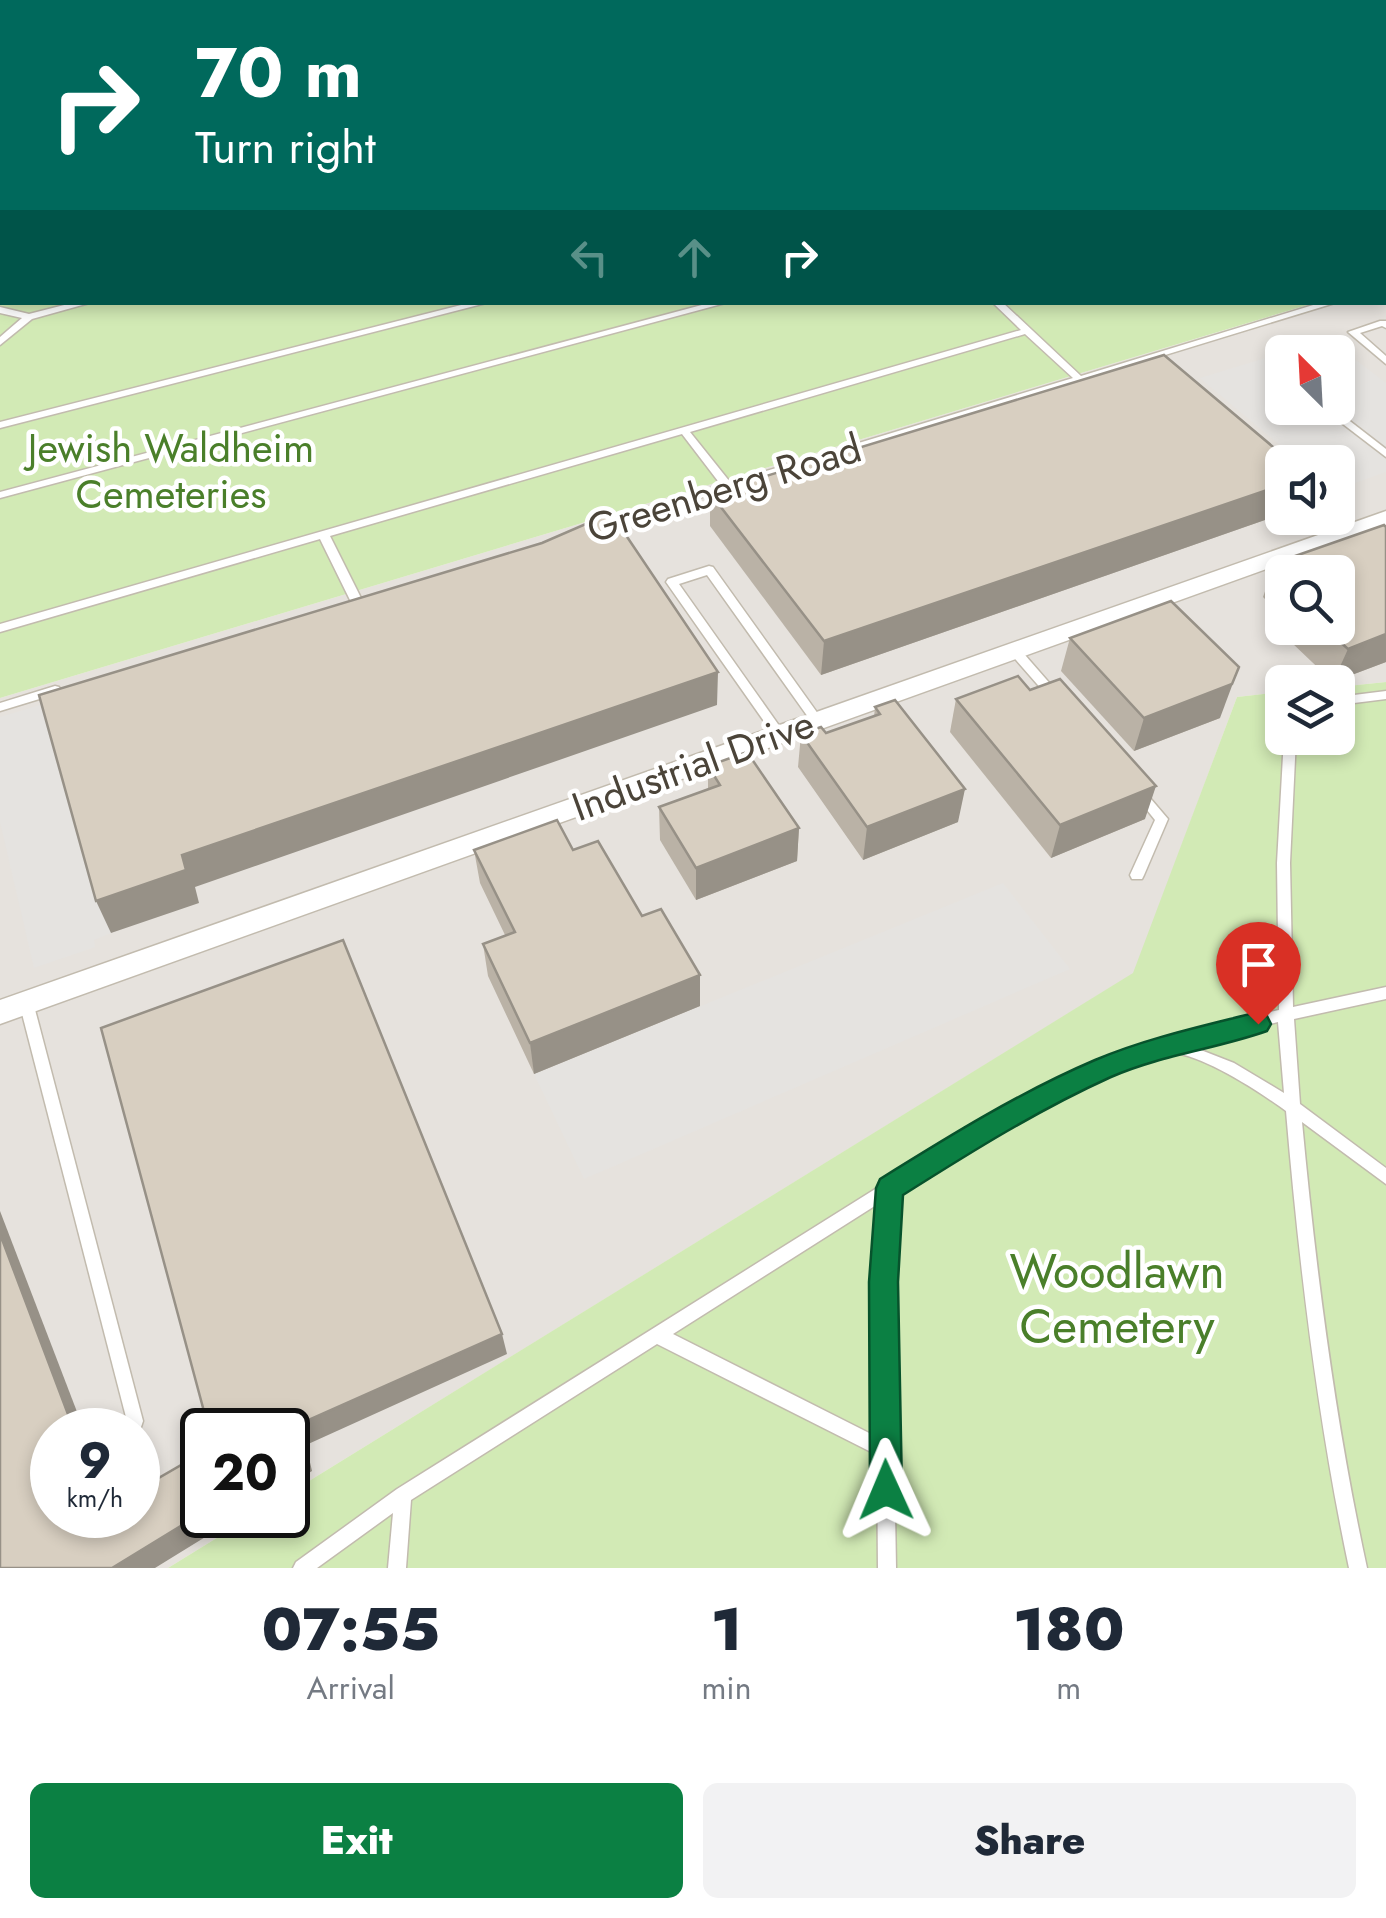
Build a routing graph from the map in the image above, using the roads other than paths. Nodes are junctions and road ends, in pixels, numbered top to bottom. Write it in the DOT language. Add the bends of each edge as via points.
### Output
graph roads {
  1 [pos="77,305"];
  2 [pos="474,305"];
  3 [pos="714,305"];
  4 [pos="999,305"];
  5 [pos="1324,305"];
  6 [pos="0,310"];
  7 [pos="28,317"];
  8 [pos="1386,326"];
  9 [pos="1028,332"];
  10 [pos="0,342"];
  11 [pos="1386,360"];
  12 [pos="1080,380"];
  13 [pos="0,425"];
  14 [pos="1348,425"];
  15 [pos="684,430"];
  16 [pos="1386,454"];
  17 [pos="728,487"];
  18 [pos="0,495"];
  19 [pos="1386,518"];
  20 [pos="1355,522"];
  21 [pos="579,532"];
  22 [pos="324,534"];
  23 [pos="1314,535"];
  24 [pos="374,594"];
  25 [pos="356,600"];
  26 [pos="337,605"];
  27 [pos="0,628"];
  28 [pos="1014,650"];
  29 [pos="75,684"];
  30 [pos="1386,695"];
  31 [pos="1355,699"];
  32 [pos="1064,706"];
  33 [pos="0,707"];
  34 [pos="816,721"];
  35 [pos="779,734"];
  36 [pos="1289,755"];
  37 [pos="1125,777"];
  38 [pos="1137,875"];
  39 [pos="1386,992"];
  40 [pos="26,1002"];
  41 [pos="0,1012"];
  42 [pos="1288,1016"];
  43 [pos="1167,1046"];
  44 [pos="1291,1110"];
  45 [pos="1386,1177"];
  46 [pos="890,1188"];
  47 [pos="657,1335"];
  48 [pos="132,1408"];
  49 [pos="886,1451"];
  50 [pos="403,1496"];
  51 [pos="302,1568"];
  52 [pos="397,1568"];
  53 [pos="888,1568"];
  54 [pos="1358,1568"];
  1 -- 7 [label="lane"];
  2 -- 13 [label="lane"];
  3 -- 18 [label="lane"];
  4 -- 9 [label="lane"];
  5 -- 12 [label="lane, Greenberg Road"];
  6 -- 7 [label="lane"];
  7 -- 10 [label="lane"];
  8 -- 11 [label="lane" via="1353,332"];
  9 -- 12 [label="lane"];
  9 -- 15 [label="lane"];
  12 -- 17 [label="lane, Greenberg Road"];
  14 -- 16 [label="lane"];
  15 -- 17 [label="lane"];
  15 -- 22 [label="lane"];
  17 -- 21 [label="lane, Greenberg Road"];
  19 -- 20 [label="street, Industrial Drive"];
  22 -- 25 [label="lane"];
  22 -- 27 [label="lane"];
  23 -- 28 [label="street, Industrial Drive"];
  24 -- 25 [label="lane"];
  25 -- 26 [label="lane"];
  28 -- 32 [label="lane"];
  28 -- 34 [label="street, Industrial Drive"];
  29 -- 33 [label="lane"];
  30 -- 31 [label="lane"];
  34 -- 35 [label="street, Industrial Drive"];
  34 -- 35 [label="lane" via="709,570 672,582"];
  35 -- 40 [label="street, Industrial Drive"];
  36 -- 42 [label="lane" via="1281,944"];
  37 -- 38 [label="lane" via="1162,820"];
  39 -- 42 [label="lane"];
  40 -- 41 [label="street, Industrial Drive"];
  40 -- 48 [label="lane"];
  42 -- 43 [label="lane"];
  42 -- 44 [label="lane"];
  43 -- 44 [label="lane" via="1214,1060"];
  43 -- 46 [label="lane" via="1048,1094"];
  44 -- 45 [label="lane"];
  44 -- 54 [label="lane" via="1320,1360"];
  46 -- 47 [label="lane"];
  46 -- 49 [label="lane" via="883,1282"];
  47 -- 49 [label="lane"];
  47 -- 50 [label="lane"];
  49 -- 53 [label="lane"];
  50 -- 51 [label="lane"];
  50 -- 52 [label="lane"];
}
